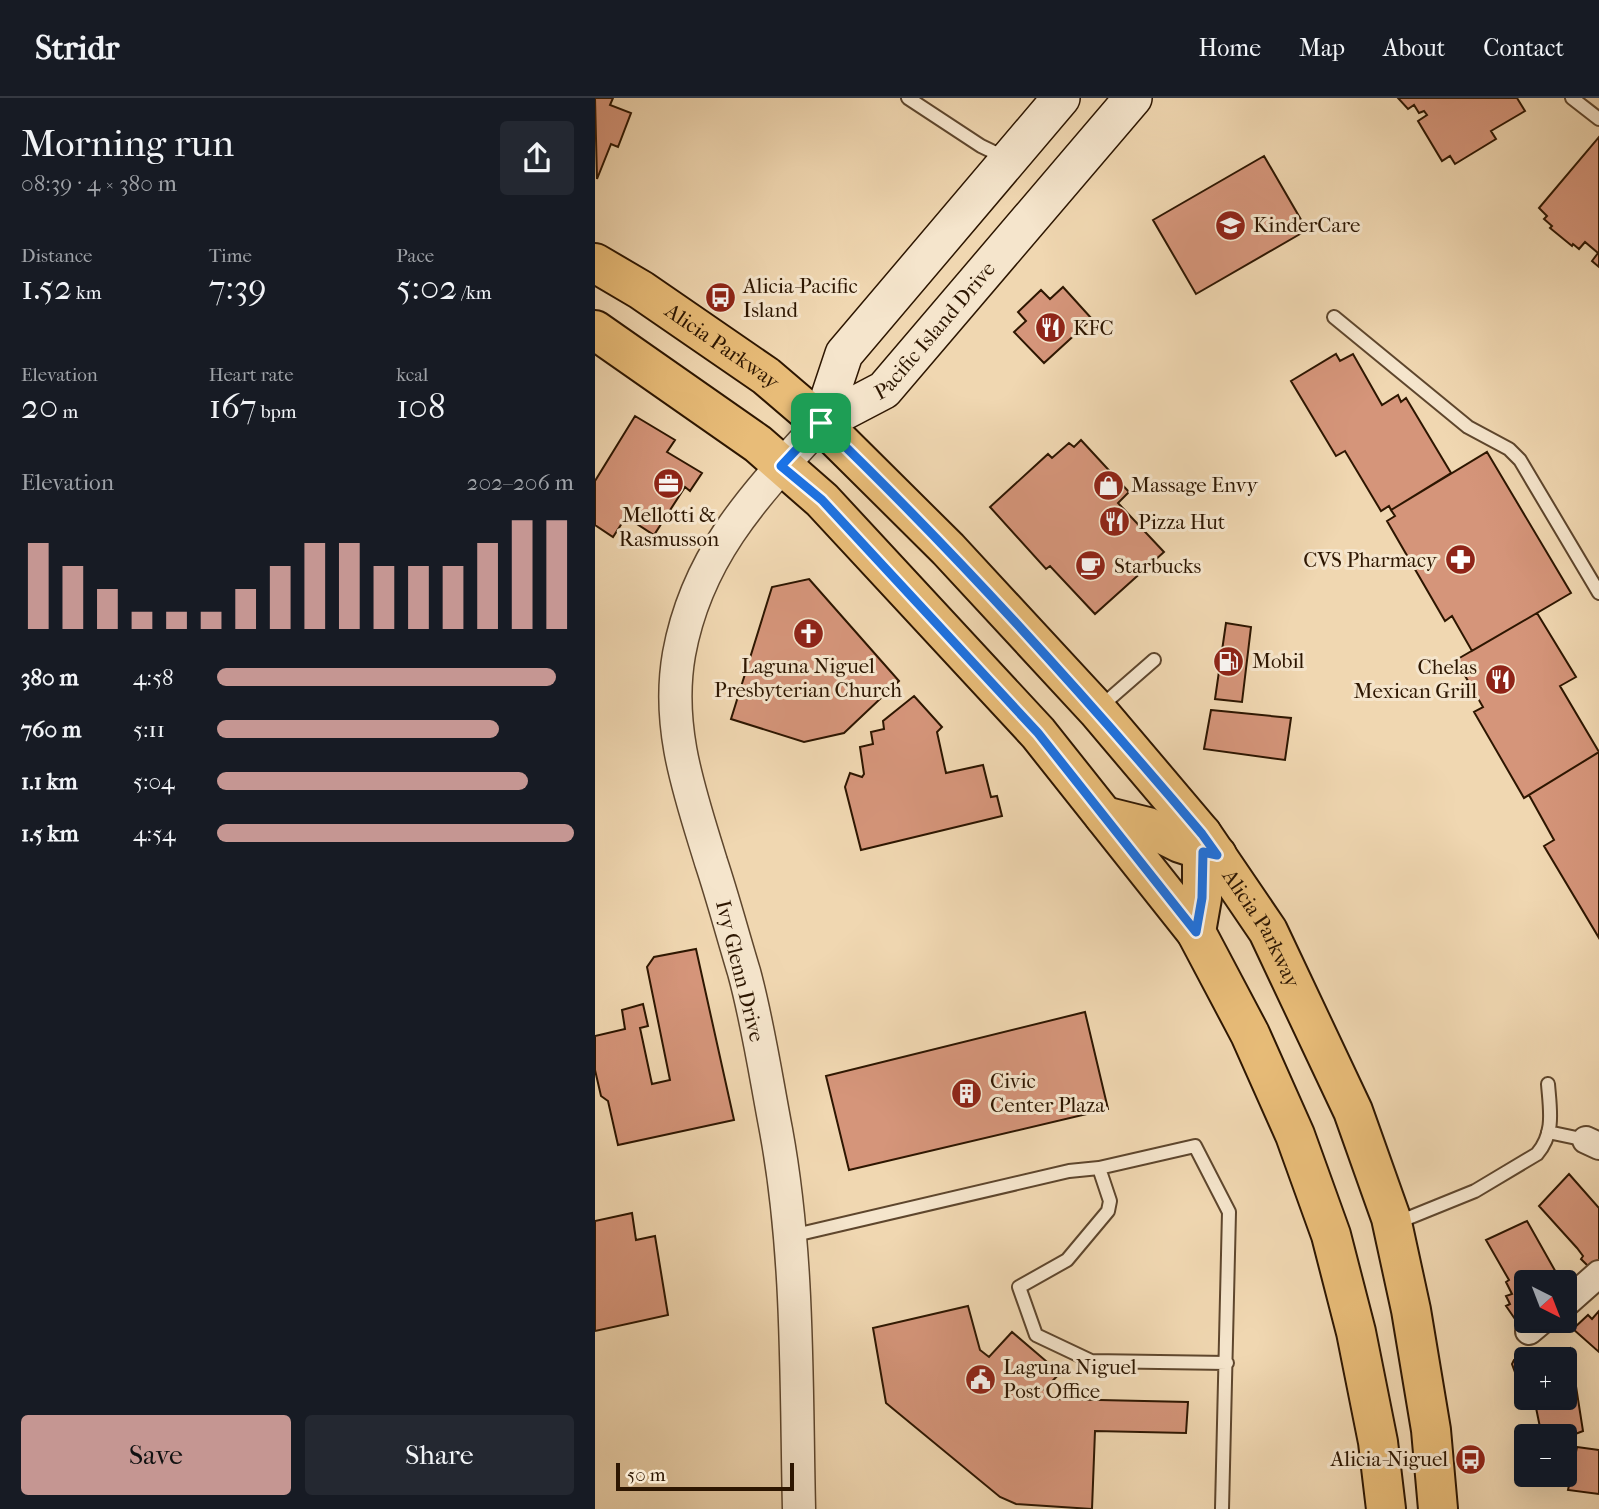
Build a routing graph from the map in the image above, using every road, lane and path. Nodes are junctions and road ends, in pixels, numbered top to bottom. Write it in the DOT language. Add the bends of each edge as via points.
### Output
graph roads {
  1 [pos="908,98"];
  2 [pos="1061,98"];
  3 [pos="1133,98"];
  4 [pos="1572,98"];
  5 [pos="1599,119"];
  6 [pos="1008,159"];
  7 [pos="595,263"];
  8 [pos="1334,317"];
  9 [pos="595,330"];
  10 [pos="821,423"];
  11 [pos="781,466"];
  12 [pos="1599,593"];
  13 [pos="1154,660"];
  14 [pos="1097,710"];
  15 [pos="1104,816"];
  16 [pos="1207,847"];
  17 [pos="1196,932"];
  18 [pos="1548,1084"];
  19 [pos="1548,1132"];
  20 [pos="1592,1143"];
  21 [pos="1098,1168"];
  22 [pos="1392,1224"];
  23 [pos="791,1236"];
  24 [pos="1599,1274"];
  25 [pos="1577,1293"];
  26 [pos="1227,1363"];
  27 [pos="799,1509"];
  28 [pos="1222,1509"];
  29 [pos="1386,1509"];
  30 [pos="1438,1509"];
  1 -- 6 [label="lane"];
  2 -- 6 [label="main road, Pacific Island Drive"];
  3 -- 10 [label="main road, Pacific Island Drive" via="884,390"];
  4 -- 5 [label="lane"];
  6 -- 10 [label="main road, Pacific Island Drive" via="844,354"];
  7 -- 10 [label="main road, Alicia Parkway" via="767,376"];
  8 -- 12 [label="lane" via="1468,428 1509,449 1520,460"];
  9 -- 11 [label="main road" via="758,444"];
  10 -- 11 [label="street, Ivy Glenn Drive"];
  10 -- 14 [label="main road, Alicia Parkway" via="948,549"];
  11 -- 15 [label="main road" via="822,500 1038,733"];
  11 -- 23 [label="street, Ivy Glenn Drive" via="721,542 693,597 679,655 673,714 688,794 745,977 776,1131"];
  13 -- 14 [label="lane"];
  14 -- 16 [label="main road, Alicia Parkway"];
  15 -- 16 [label="main road"];
  15 -- 17 [label="main road"];
  16 -- 17 [label="main road"];
  16 -- 22 [label="main road, Alicia Parkway" via="1268,931 1306,1007 1353,1111"];
  17 -- 29 [label="main road" via="1278,1097 1331,1235 1356,1332"];
  18 -- 19 [label="lane" via="1552,1121"];
  19 -- 20 [label="lane"];
  19 -- 22 [label="lane" via="1544,1145 1526,1162 1441,1207"];
  21 -- 23 [label="lane"];
  21 -- 26 [label="lane" via="1190,1145 1199,1150 1229,1212"];
  21 -- 26 [label="lane" via="1110,1201 1108,1211 1067,1260 1019,1287 1036,1335 1091,1361"];
  22 -- 30 [label="main road, Alicia Parkway" via="1429,1417"];
  23 -- 27 [label="street, Ivy Glenn Drive"];
  24 -- 25 [label="street"];
  26 -- 28 [label="lane"];
}
